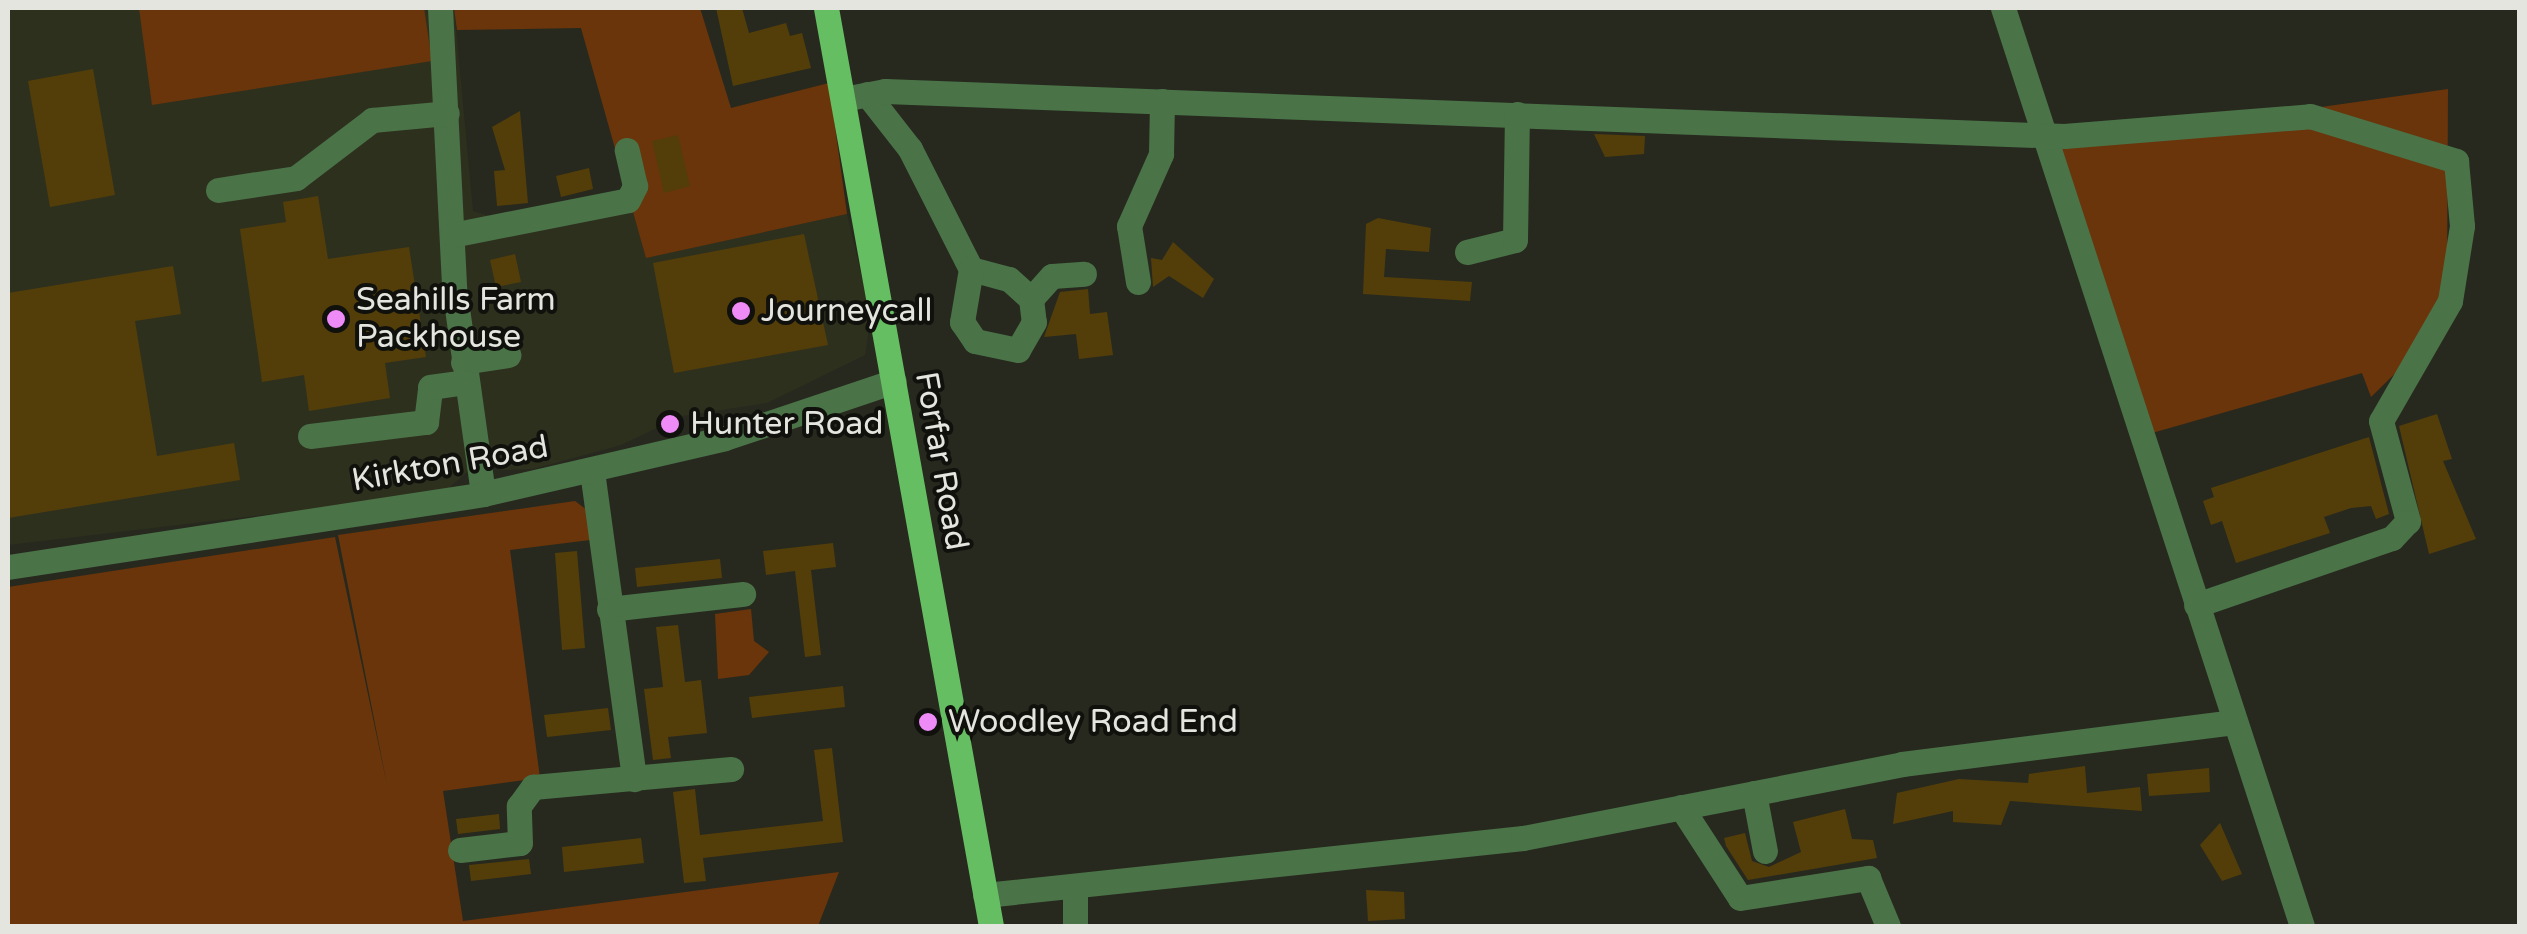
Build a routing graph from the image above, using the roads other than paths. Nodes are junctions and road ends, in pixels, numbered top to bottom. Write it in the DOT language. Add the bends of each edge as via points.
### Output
graph roads {
  1 [pos="440,8"];
  2 [pos="826,8"];
  3 [pos="2003,8"];
  4 [pos="855,96"];
  5 [pos="1162,101"];
  6 [pos="447,113"];
  7 [pos="1517,114"];
  8 [pos="2042,134"];
  9 [pos="626,150"];
  10 [pos="218,190"];
  11 [pos="452,235"];
  12 [pos="1467,252"];
  13 [pos="971,269"];
  14 [pos="1084,274"];
  15 [pos="1138,282"];
  16 [pos="1031,298"];
  17 [pos="508,355"];
  18 [pos="464,372"];
  19 [pos="894,381"];
  20 [pos="310,436"];
  21 [pos="592,471"];
  22 [pos="483,494"];
  23 [pos="8,567"];
  24 [pos="743,594"];
  25 [pos="2196,605"];
  26 [pos="609,608"];
  27 [pos="2234,722"];
  28 [pos="731,769"];
  29 [pos="634,780"];
  30 [pos="1754,793"];
  31 [pos="1681,807"];
  32 [pos="460,850"];
  33 [pos="1765,852"];
  34 [pos="1075,886"];
  35 [pos="985,895"];
  36 [pos="991,926"];
  37 [pos="1075,926"];
  38 [pos="1888,926"];
  39 [pos="2302,926"];
  1 -- 6 [label="street"];
  2 -- 4 [label="main road, Forfar Road"];
  3 -- 8 [label="street"];
  4 -- 5 [label="street"];
  4 -- 13 [label="street" via="910,148"];
  4 -- 19 [label="main road, Forfar Road"];
  5 -- 7 [label="street"];
  5 -- 15 [label="street" via="1162,154 1130,226"];
  6 -- 10 [label="street" via="372,120 296,178"];
  6 -- 11 [label="street"];
  7 -- 8 [label="street"];
  7 -- 12 [label="street" via="1515,240"];
  8 -- 25 [label="street"];
  8 -- 25 [label="street" via="2310,116 2456,161 2462,226 2450,301 2381,421 2408,521 2392,538"];
  9 -- 11 [label="street" via="635,186 628,200"];
  11 -- 18 [label="street"];
  13 -- 16 [label="street" via="1010,280"];
  13 -- 16 [label="street" via="962,322 975,341 1018,350 1034,322"];
  14 -- 16 [label="street" via="1052,276"];
  17 -- 18 [label="street"];
  18 -- 20 [label="street" via="430,387 426,422"];
  18 -- 22 [label="street"];
  19 -- 21 [label="street, Kirkton Road"];
  19 -- 35 [label="main road, Forfar Road"];
  21 -- 22 [label="street, Kirkton Road"];
  21 -- 26 [label="street"];
  22 -- 23 [label="street, Kirkton Road"];
  24 -- 26 [label="street"];
  25 -- 27 [label="street"];
  26 -- 29 [label="street"];
  27 -- 30 [label="street" via="1902,764"];
  27 -- 39 [label="street"];
  28 -- 29 [label="street"];
  29 -- 32 [label="street" via="533,787 519,806 520,843"];
  30 -- 31 [label="street"];
  30 -- 33 [label="street"];
  31 -- 34 [label="street" via="1428,851"];
  31 -- 38 [label="street" via="1740,898 1868,878"];
  34 -- 35 [label="street"];
  34 -- 37 [label="street"];
  35 -- 36 [label="main road, Forfar Road"];
}
